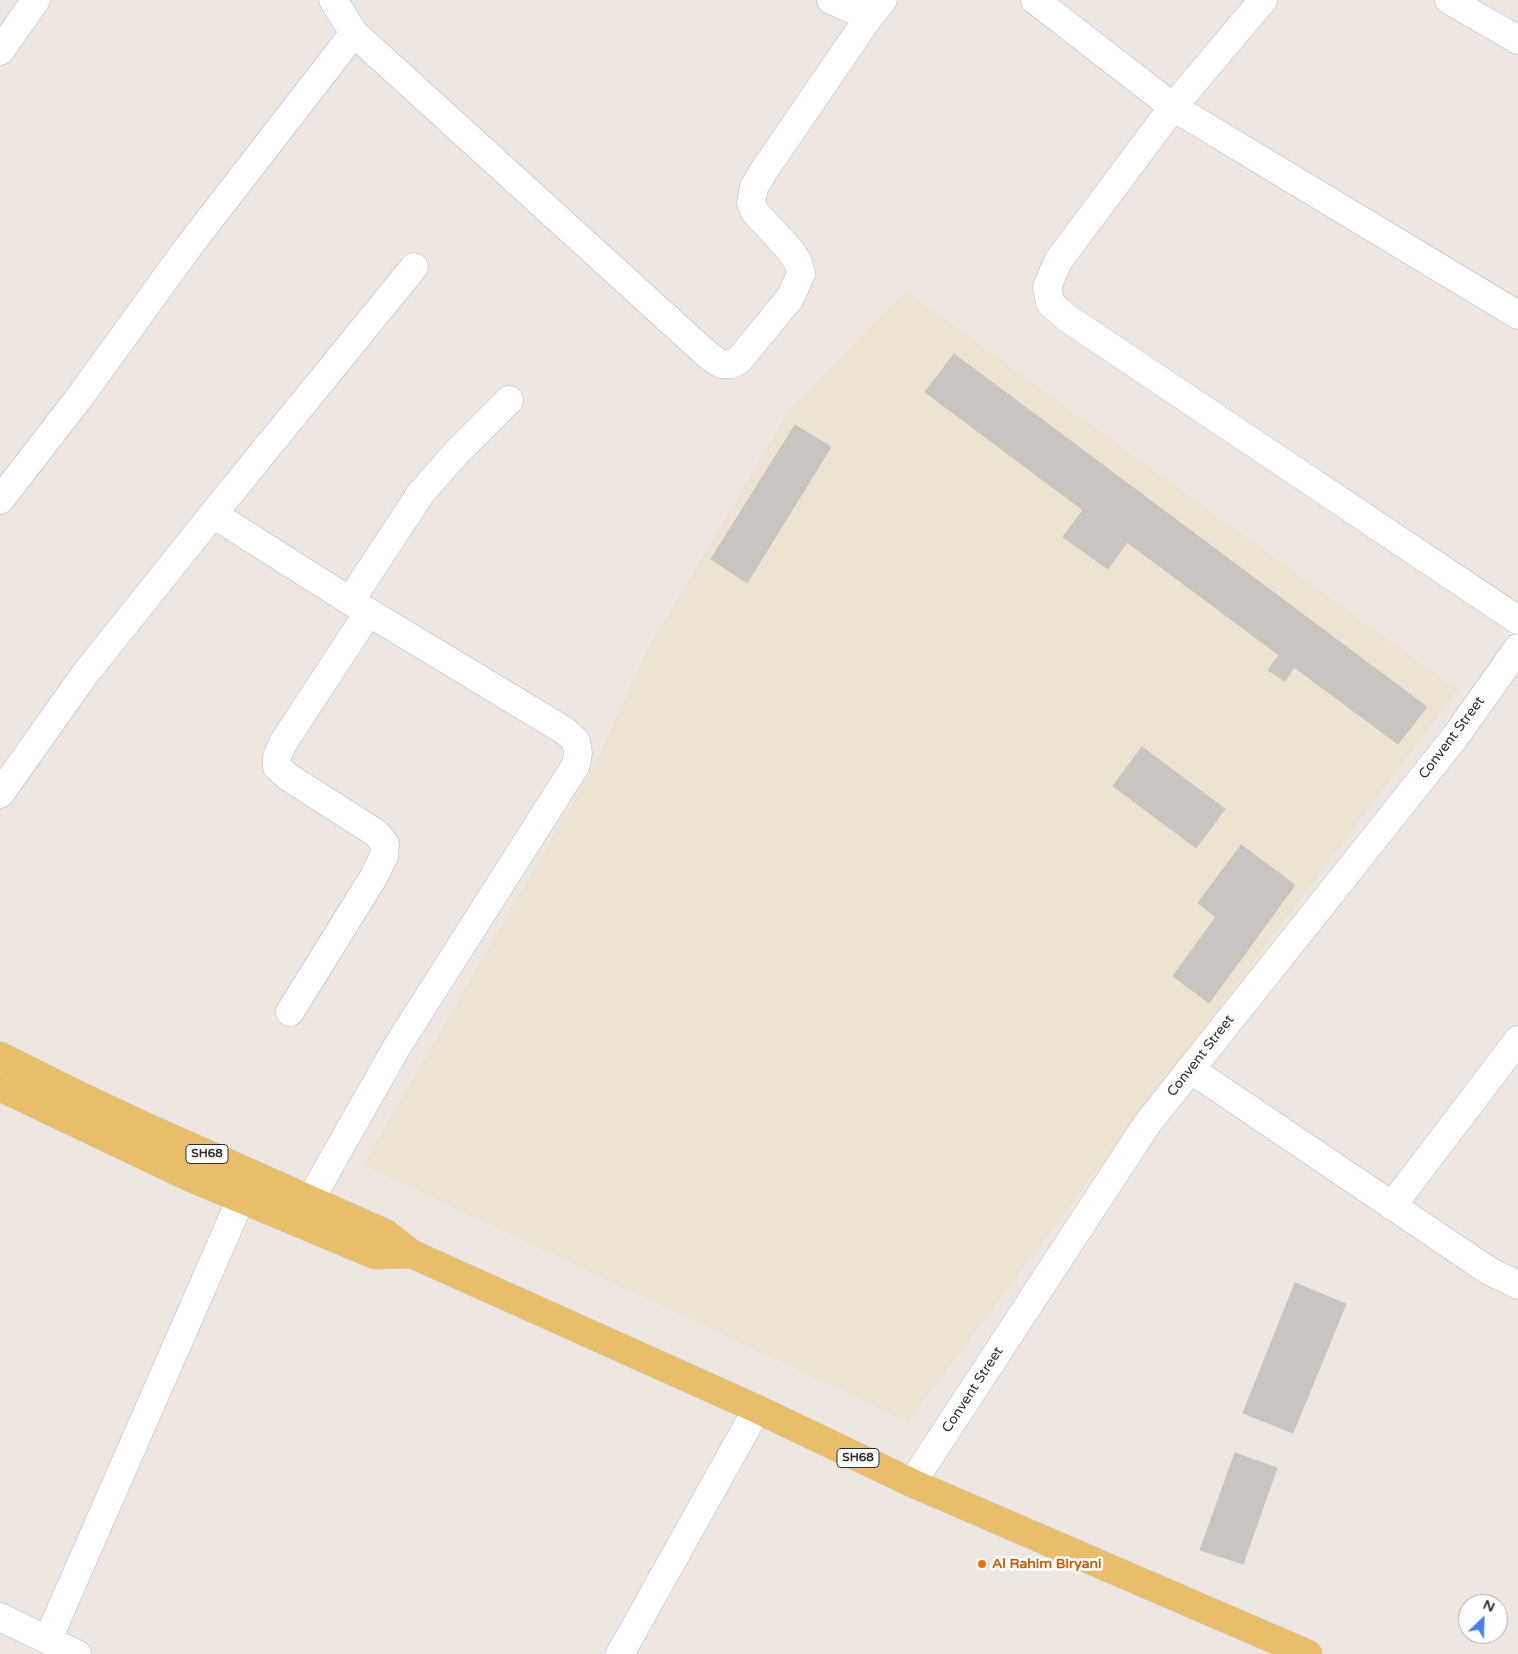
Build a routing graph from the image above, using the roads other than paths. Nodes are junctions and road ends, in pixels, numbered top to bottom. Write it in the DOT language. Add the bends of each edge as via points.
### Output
graph roads {
  1 [pos="36,0"];
  2 [pos="333,0"];
  3 [pos="831,0"];
  4 [pos="1035,0"];
  5 [pos="1263,0"];
  6 [pos="1449,0"];
  7 [pos="876,9"];
  8 [pos="354,33"];
  9 [pos="1518,40"];
  10 [pos="0,51"];
  11 [pos="1173,107"];
  12 [pos="414,267"];
  13 [pos="1518,315"];
  14 [pos="509,400"];
  15 [pos="0,500"];
  16 [pos="213,514"];
  17 [pos="359,607"];
  18 [pos="1518,620"];
  19 [pos="1518,648"];
  20 [pos="0,794"];
  21 [pos="290,1012"];
  22 [pos="1518,1040"];
  23 [pos="0,1056"];
  24 [pos="1190,1069"];
  25 [pos="0,1087"];
  26 [pos="241,1199"];
  27 [pos="310,1200"];
  28 [pos="1392,1206"];
  29 [pos="412,1254"];
  30 [pos="1518,1285"];
  31 [pos="757,1409"];
  32 [pos="912,1484"];
  33 [pos="0,1617"];
  34 [pos="48,1639"];
  35 [pos="77,1654"];
  36 [pos="620,1654"];
  37 [pos="1308,1654"];
  1 -- 10 [label="street"];
  2 -- 8 [label="street"];
  3 -- 7 [label="street"];
  4 -- 11 [label="street"];
  5 -- 11 [label="street"];
  6 -- 9 [label="street"];
  7 -- 8 [label="street" via="754,188 751,203 755,212 790,250 801,274 790,298 739,360 732,364 721,364 710,356"];
  8 -- 15 [label="street" via="189,246"];
  11 -- 13 [label="street"];
  11 -- 18 [label="street" via="1058,261 1047,287 1050,302 1067,318"];
  12 -- 16 [label="street"];
  14 -- 17 [label="street" via="420,493"];
  16 -- 17 [label="street"];
  16 -- 20 [label="street" via="85,674"];
  17 -- 21 [label="street" via="284,743 277,757 277,767 376,833 386,844 384,856"];
  17 -- 27 [label="street" via="565,731 576,741 578,753 576,765 398,1045"];
  19 -- 24 [label="street, Convent Street" via="1455,737"];
  22 -- 28 [label="street"];
  23 -- 27 [label="main road, SH68"];
  24 -- 28 [label="street"];
  24 -- 32 [label="street, Convent Street" via="1147,1124"];
  25 -- 26 [label="main road, SH68"];
  26 -- 29 [label="main road, SH68" via="375,1255"];
  26 -- 34 [label="street"];
  27 -- 29 [label="main road, SH68" via="385,1233"];
  28 -- 30 [label="street" via="1489,1271"];
  29 -- 31 [label="main road, SH68"];
  31 -- 32 [label="main road, SH68"];
  31 -- 36 [label="street"];
  32 -- 37 [label="main road, SH68"];
  33 -- 34 [label="street"];
  34 -- 35 [label="street"];
}
